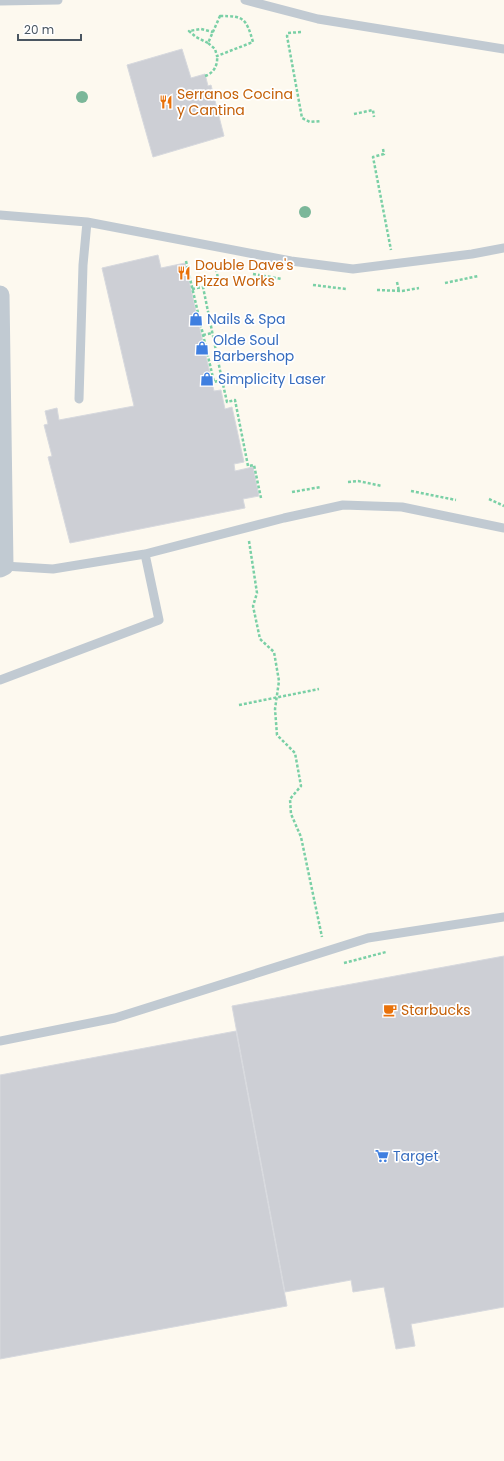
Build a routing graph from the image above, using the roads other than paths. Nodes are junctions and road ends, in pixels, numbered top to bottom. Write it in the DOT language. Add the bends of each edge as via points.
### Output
graph roads {
  1 [pos="58,0"];
  2 [pos="245,0"];
  3 [pos="0,1"];
  4 [pos="504,49"];
  5 [pos="0,215"];
  6 [pos="87,222"];
  7 [pos="504,248"];
  8 [pos="0,295"];
  9 [pos="79,400"];
  10 [pos="504,528"];
  11 [pos="145,554"];
  12 [pos="2,567"];
  13 [pos="0,680"];
  14 [pos="504,917"];
  15 [pos="0,1041"];
  1 -- 3 [label="lane"];
  2 -- 4 [label="lane" via="318,19"];
  5 -- 6 [label="lane"];
  6 -- 7 [label="lane" via="291,261 353,269"];
  6 -- 9 [label="lane" via="82,265"];
  8 -- 12 [label="street"];
  10 -- 11 [label="lane" via="402,507 343,505"];
  11 -- 12 [label="lane" via="53,569"];
  11 -- 13 [label="lane" via="159,620"];
  14 -- 15 [label="lane" via="368,938 115,1018"];
}
